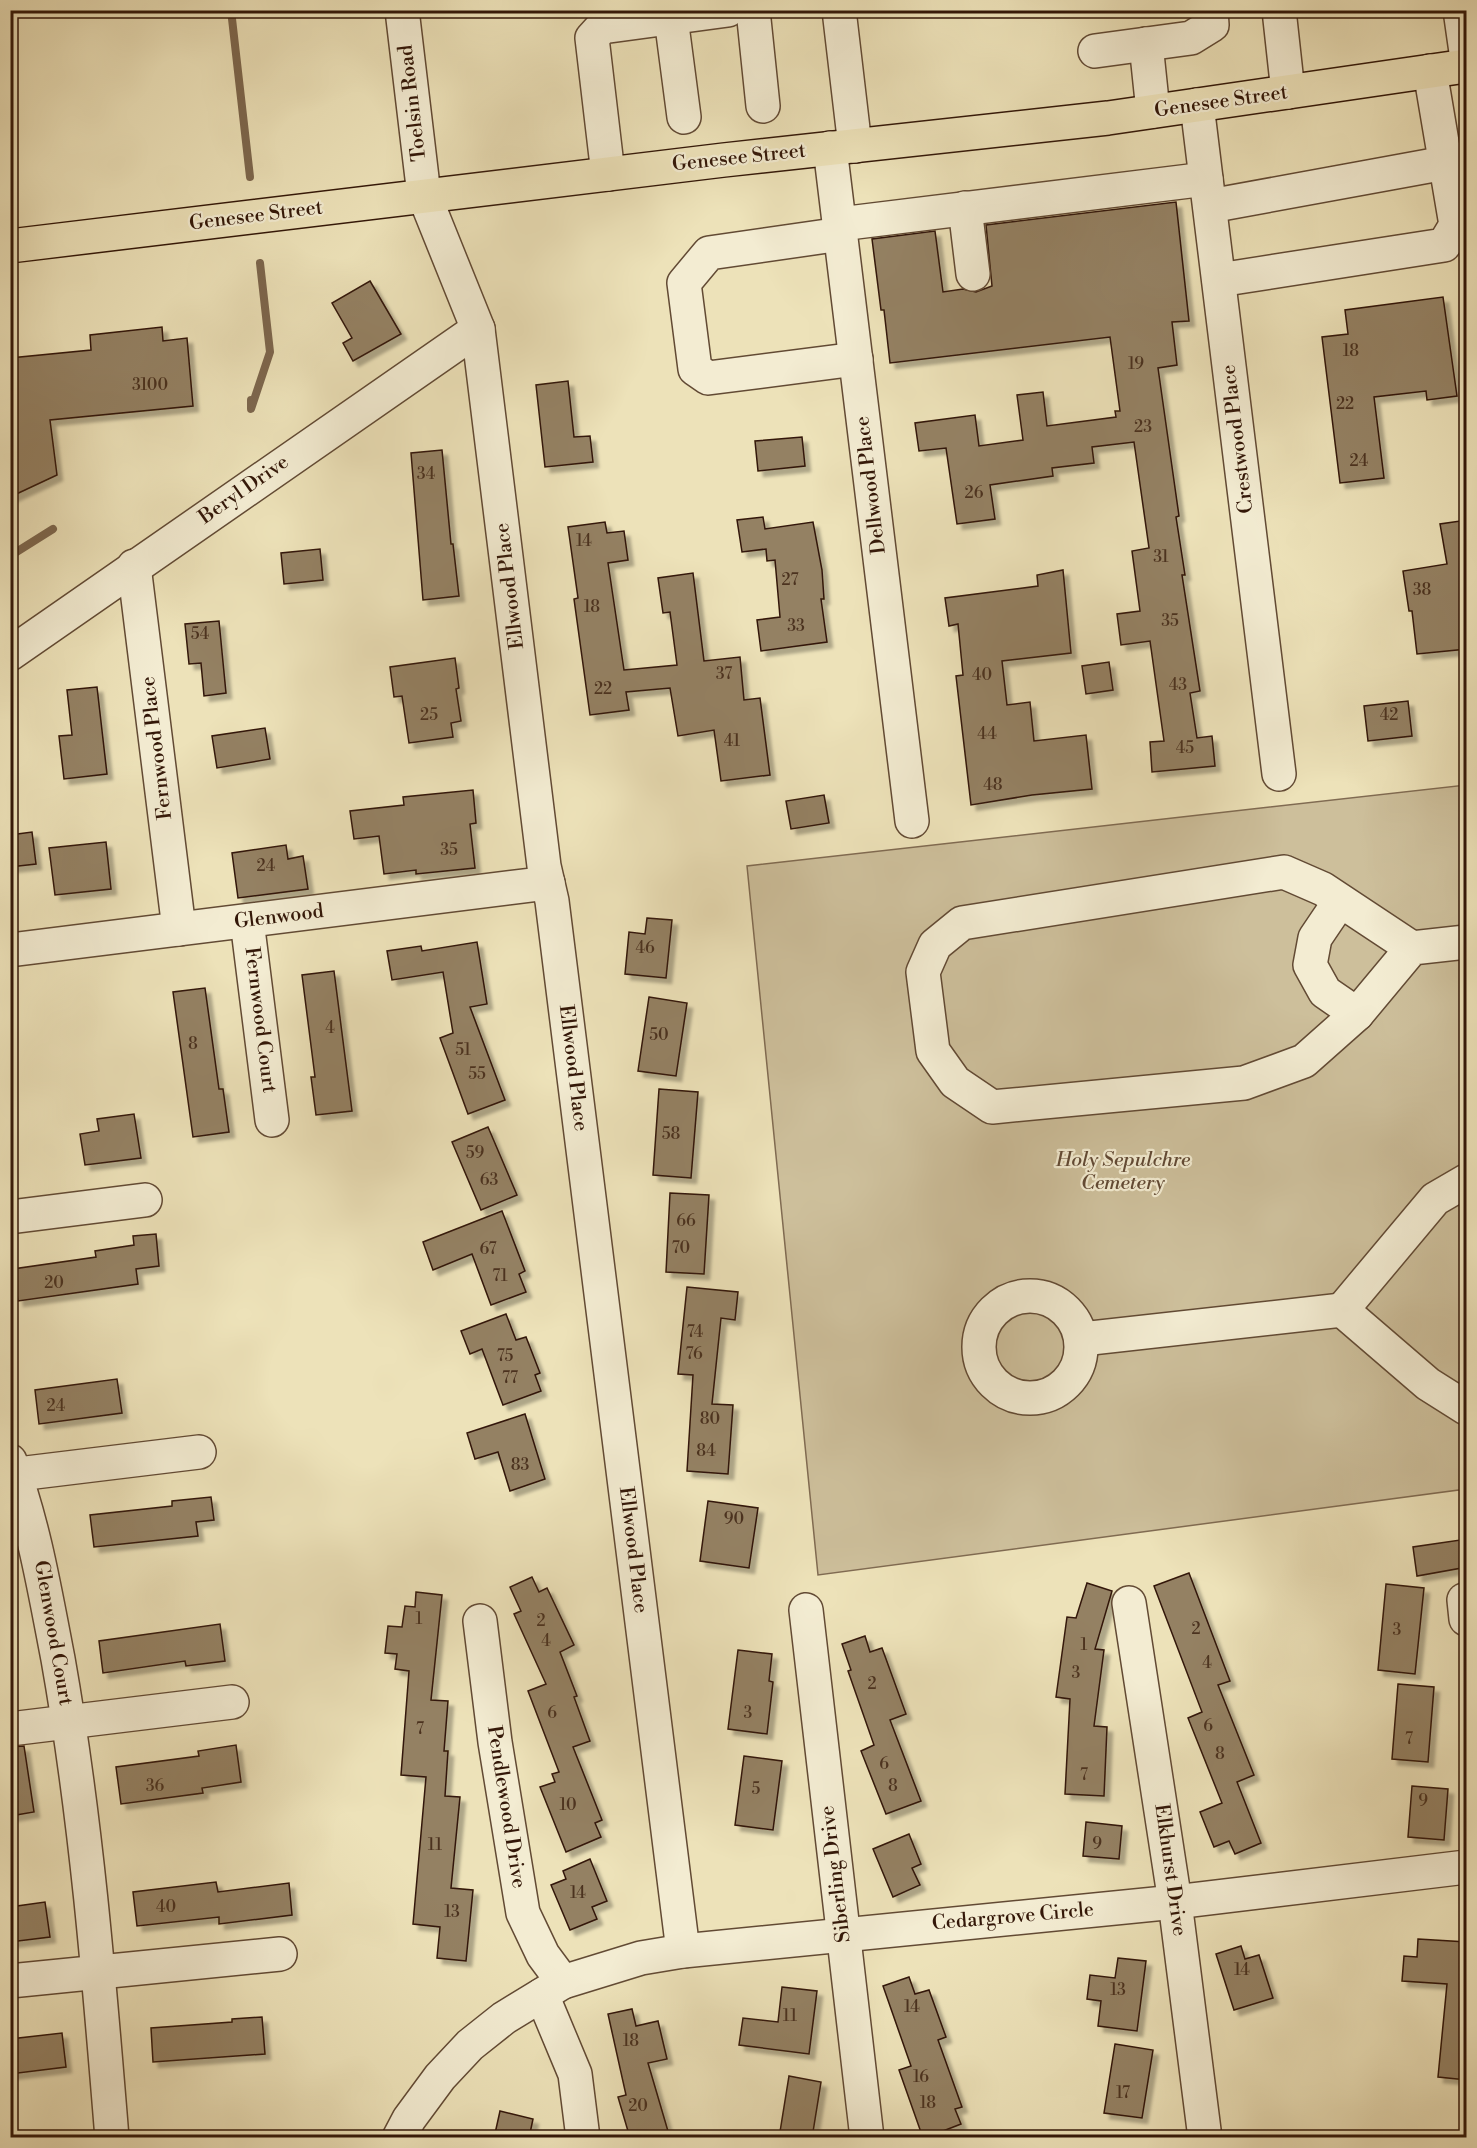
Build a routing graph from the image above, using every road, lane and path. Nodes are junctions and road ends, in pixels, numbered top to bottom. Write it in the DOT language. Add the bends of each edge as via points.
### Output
graph roads {
  1 [pos="402,10"];
  2 [pos="728,10"];
  3 [pos="753,10"];
  4 [pos="839,10"];
  5 [pos="1211,10"];
  6 [pos="1279,10"];
  7 [pos="1460,10"];
  8 [pos="671,18"];
  9 [pos="1146,44"];
  10 [pos="1095,51"];
  11 [pos="1467,52"];
  12 [pos="1467,66"];
  13 [pos="1430,71"];
  14 [pos="1288,92"];
  15 [pos="1197,105"];
  16 [pos="763,106"];
  17 [pos="1153,111"];
  18 [pos="684,117"];
  19 [pos="843,147"];
  20 [pos="1445,163"];
  21 [pos="608,174"];
  22 [pos="1208,192"];
  23 [pos="424,195"];
  24 [pos="965,208"];
  25 [pos="840,229"];
  26 [pos="10,246"];
  27 [pos="973,274"];
  28 [pos="1219,280"];
  29 [pos="478,329"];
  30 [pos="856,359"];
  31 [pos="134,566"];
  32 [pos="10,654"];
  33 [pos="1279,774"];
  34 [pos="912,821"];
  35 [pos="548,883"];
  36 [pos="1340,901"];
  37 [pos="247,921"];
  38 [pos="179,929"];
  39 [pos="1467,942"];
  40 [pos="1412,948"];
  41 [pos="10,950"];
  42 [pos="1357,1014"];
  43 [pos="272,1120"];
  44 [pos="1467,1181"];
  45 [pos="145,1200"];
  46 [pos="10,1217"];
  47 [pos="1342,1310"];
  48 [pos="1082,1339"];
  49 [pos="1467,1408"];
  50 [pos="199,1452"];
  51 [pos="12,1470"];
  52 [pos="1129,1603"];
  53 [pos="806,1610"];
  54 [pos="480,1621"];
  55 [pos="232,1702"];
  56 [pos="69,1722"];
  57 [pos="10,1730"];
  58 [pos="1467,1867"];
  59 [pos="1175,1902"];
  60 [pos="843,1934"];
  61 [pos="683,1951"];
  62 [pos="280,1954"];
  63 [pos="98,1972"];
  64 [pos="10,1981"];
  65 [pos="552,1988"];
  66 [pos="112,2138"];
  67 [pos="399,2138"];
  68 [pos="583,2138"];
  69 [pos="867,2138"];
  70 [pos="1205,2138"];
  1 -- 23 [label="street, Toelsin Road"];
  2 -- 8 [label="street"];
  3 -- 16 [label="street"];
  4 -- 19 [label="street, Dellwood Place"];
  5 -- 9 [label="street" via="1212,25 1191,38"];
  6 -- 14 [label="street"];
  7 -- 11 [label="street"];
  8 -- 18 [label="street"];
  8 -- 21 [label="street" via="602,27 592,38"];
  9 -- 10 [label="street"];
  9 -- 17 [label="street"];
  12 -- 13 [label="main road, Genesee Street"];
  13 -- 14 [label="main road, Genesee Street"];
  13 -- 20 [label="street"];
  14 -- 15 [label="main road, Genesee Street"];
  15 -- 17 [label="main road, Genesee Street"];
  15 -- 22 [label="street, Crestwood Place"];
  17 -- 19 [label="main road, Genesee Street"];
  19 -- 21 [label="main road, Genesee Street"];
  19 -- 25 [label="street, Dellwood Place"];
  20 -- 22 [label="street"];
  20 -- 28 [label="street" via="1456,225 1444,245"];
  21 -- 23 [label="main road, Genesee Street"];
  22 -- 24 [label="street"];
  22 -- 28 [label="street, Crestwood Place"];
  23 -- 26 [label="main road, Genesee Street"];
  23 -- 29 [label="street, Ellwood Place"];
  24 -- 25 [label="street"];
  24 -- 27 [label="street"];
  25 -- 30 [label="street, Dellwood Place"];
  25 -- 30 [label="street" via="709,253 684,283 695,369 708,378"];
  28 -- 33 [label="street, Crestwood Place"];
  29 -- 31 [label="street, Beryl Drive"];
  29 -- 35 [label="street, Ellwood Place"];
  30 -- 34 [label="street, Dellwood Place"];
  31 -- 32 [label="street, Beryl Drive"];
  31 -- 38 [label="street, Fernwood Place"];
  35 -- 37 [label="street, Glenwood"];
  35 -- 61 [label="street, Ellwood Place"];
  36 -- 40 [label="street"];
  36 -- 42 [label="street" via="1315,938 1310,964 1325,992"];
  36 -- 42 [label="street" via="1284,872 962,923 935,945 924,972 933,1051 955,1082 992,1107 1244,1083 1304,1061"];
  37 -- 38 [label="street, Glenwood"];
  37 -- 43 [label="street, Fernwood Court"];
  38 -- 41 [label="street, Glenwood"];
  39 -- 40 [label="street"];
  40 -- 42 [label="street"];
  44 -- 47 [label="street" via="1435,1199"];
  45 -- 46 [label="street"];
  47 -- 48 [label="street"];
  47 -- 49 [label="street" via="1428,1384"];
  50 -- 51 [label="street, Glenwood Court"];
  51 -- 56 [label="street, Glenwood Court" via="39,1557"];
  52 -- 59 [label="street, Elkhurst Drive"];
  53 -- 60 [label="street, Siberling Drive"];
  54 -- 65 [label="street, Pendlewood Drive" via="523,1913 543,1955"];
  55 -- 56 [label="street, Glenwood Court"];
  56 -- 57 [label="street, Glenwood Court"];
  56 -- 63 [label="street, Glenwood Court"];
  58 -- 59 [label="street, Cedargrove Circle"];
  59 -- 60 [label="street, Cedargrove Circle"];
  59 -- 70 [label="street, Elkhurst Drive"];
  60 -- 61 [label="street, Cedargrove Circle"];
  60 -- 69 [label="street, Siberling Drive"];
  61 -- 65 [label="street, Cedargrove Circle" via="641,1958"];
  62 -- 63 [label="street"];
  63 -- 64 [label="street"];
  63 -- 66 [label="street, Glenwood Court"];
  65 -- 67 [label="street, Cedargrove Circle" via="470,2045 440,2078"];
  65 -- 68 [label="street, Pendlewood Drive" via="575,2074"];
}
